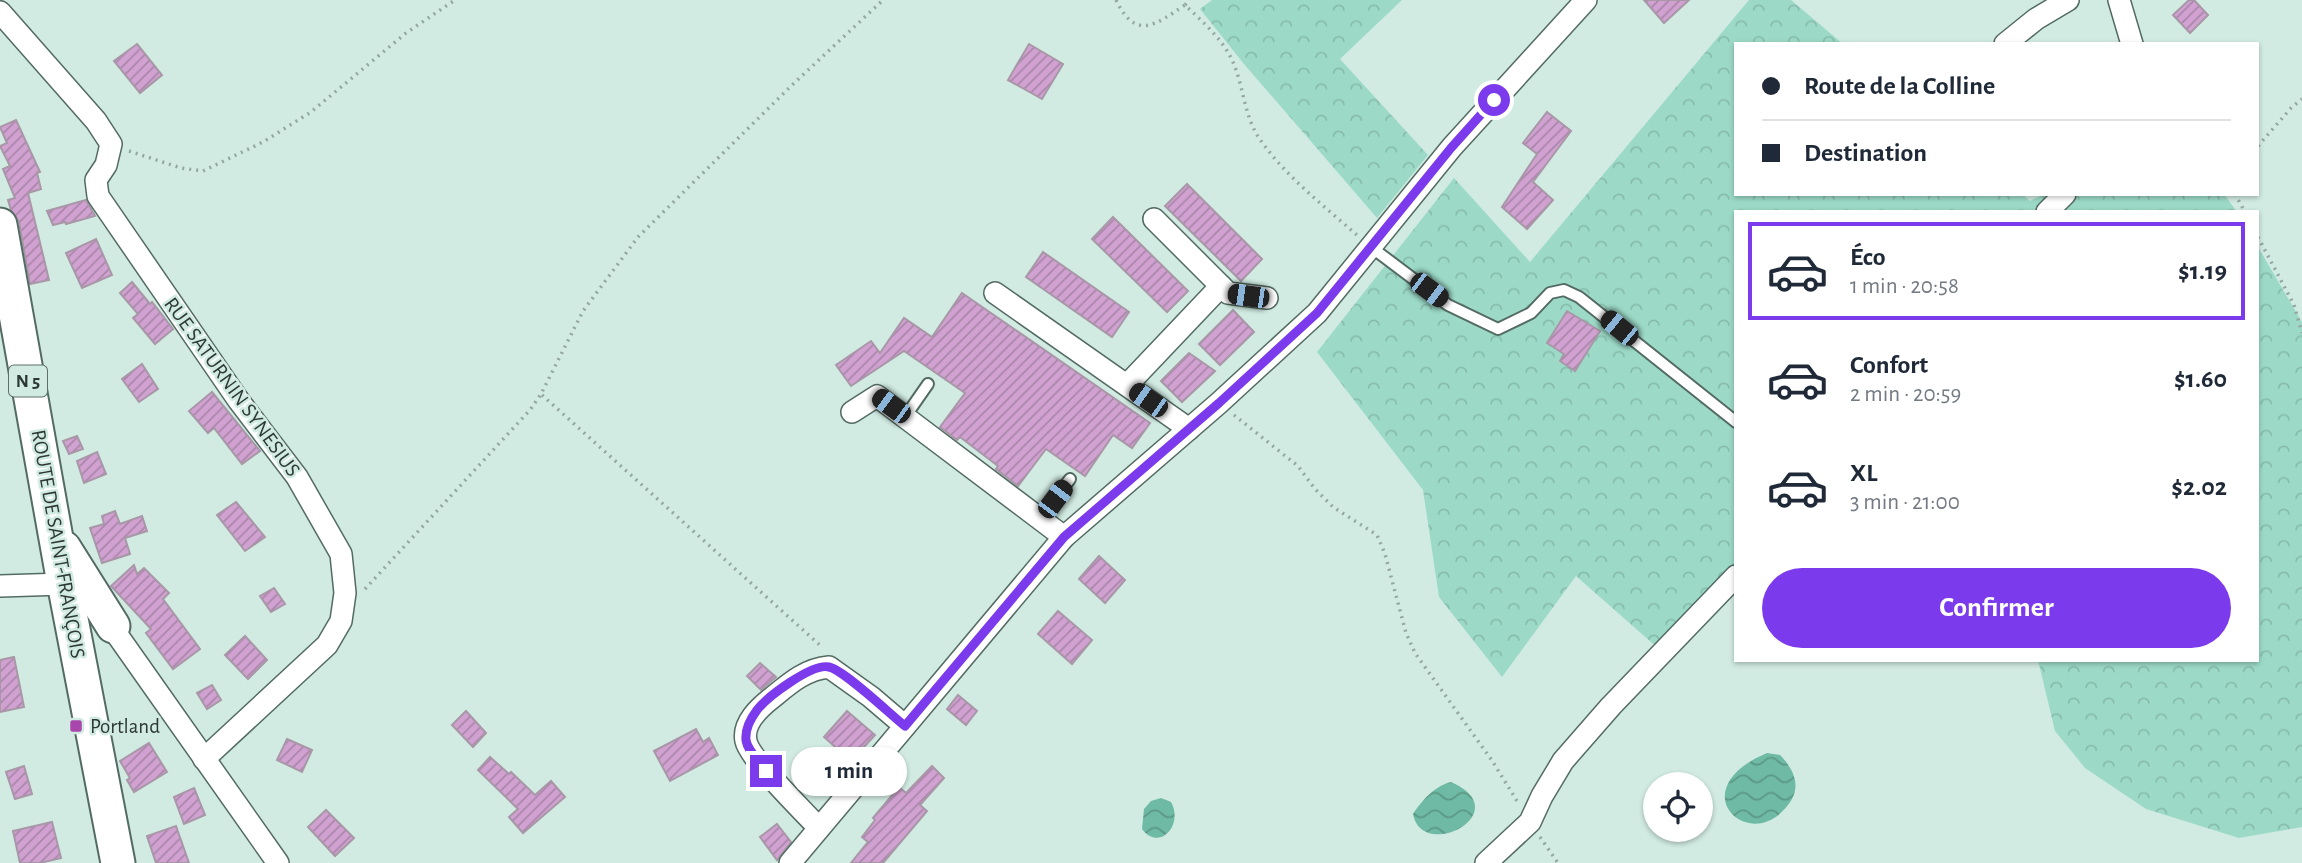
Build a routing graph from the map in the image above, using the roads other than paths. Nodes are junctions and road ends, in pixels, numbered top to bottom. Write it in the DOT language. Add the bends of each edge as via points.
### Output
graph roads {
  1 [pos="1586,0"];
  2 [pos="2067,0"];
  3 [pos="2119,0"];
  4 [pos="0,12"];
  5 [pos="2007,42"];
  6 [pos="2131,42"];
  7 [pos="2064,196"];
  8 [pos="2049,210"];
  9 [pos="1154,219"];
  10 [pos="0,225"];
  11 [pos="1371,247"];
  12 [pos="1221,286"];
  13 [pos="995,293"];
  14 [pos="1267,298"];
  15 [pos="928,384"];
  16 [pos="1127,385"];
  17 [pos="852,412"];
  18 [pos="905,417"];
  19 [pos="1734,420"];
  20 [pos="1189,429"];
  21 [pos="1070,479"];
  22 [pos="1040,519"];
  23 [pos="56,537"];
  24 [pos="1064,537"];
  25 [pos="1734,578"];
  26 [pos="0,586"];
  27 [pos="68,601"];
  28 [pos="119,638"];
  29 [pos="82,674"];
  30 [pos="905,726"];
  31 [pos="204,759"];
  32 [pos="819,828"];
  33 [pos="118,863"];
  34 [pos="278,863"];
  35 [pos="790,863"];
  36 [pos="1486,863"];
  1 -- 11 [label="street" via="1451,148"];
  2 -- 5 [label="street"];
  3 -- 6 [label="street"];
  4 -- 31 [label="street, RUE SATURNIN SYNESIUS" via="111,144 96,180 98,196 297,477 341,554 345,593 341,621 327,645"];
  7 -- 8 [label="street"];
  9 -- 12 [label="street"];
  10 -- 23 [label="main road, ROUTE DE SAINT-FRANÇOIS / N 5"];
  11 -- 19 [label="lane" via="1448,305 1498,329 1531,313 1550,293 1564,290 1579,297"];
  11 -- 20 [label="street" via="1317,313"];
  12 -- 14 [label="street" via="1228,293"];
  12 -- 16 [label="street"];
  13 -- 16 [label="street"];
  15 -- 18 [label="lane"];
  16 -- 20 [label="street"];
  17 -- 18 [label="street" via="877,396"];
  18 -- 22 [label="street"];
  20 -- 24 [label="street"];
  21 -- 22 [label="lane"];
  22 -- 24 [label="street"];
  23 -- 27 [label="main road, ROUTE DE SAINT-FRANÇOIS / N 5"];
  23 -- 28 [label="main road"];
  24 -- 30 [label="street"];
  25 -- 36 [label="street" via="1563,761 1530,822"];
  26 -- 27 [label="street"];
  27 -- 28 [label="street" via="102,631"];
  27 -- 29 [label="main road, ROUTE DE SAINT-FRANÇOIS / N 5"];
  28 -- 29 [label="main road" via="96,654"];
  28 -- 31 [label="street"];
  29 -- 33 [label="main road, ROUTE DE SAINT-FRANÇOIS / N 5"];
  30 -- 32 [label="street"];
  30 -- 32 [label="street" via="829,667 815,668 792,681 757,709 746,742 766,771"];
  31 -- 34 [label="street"];
  32 -- 35 [label="street"];
}
